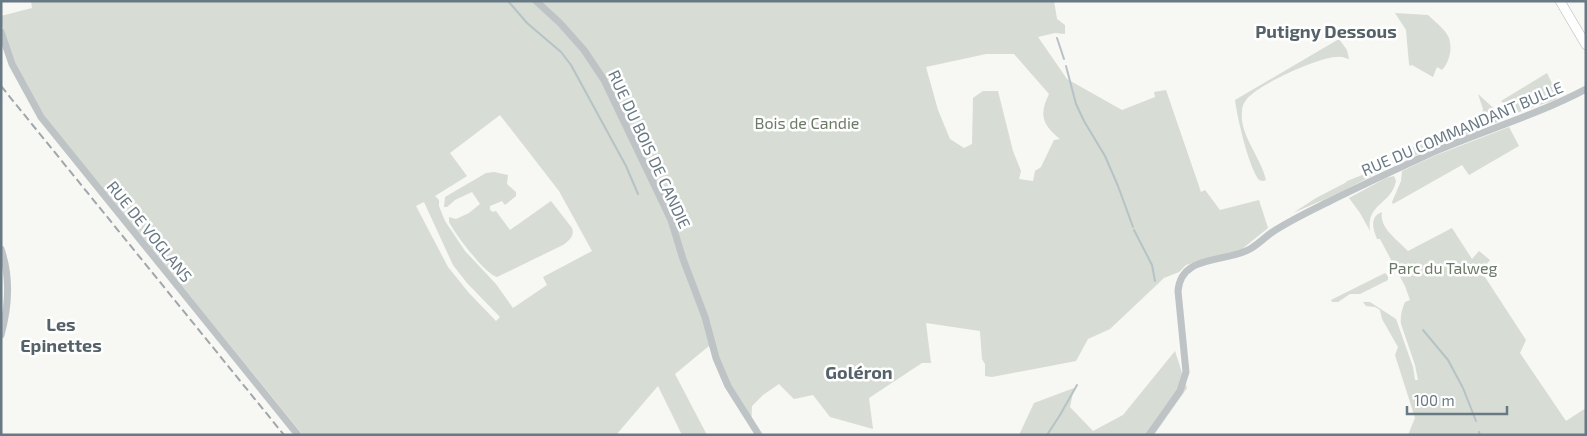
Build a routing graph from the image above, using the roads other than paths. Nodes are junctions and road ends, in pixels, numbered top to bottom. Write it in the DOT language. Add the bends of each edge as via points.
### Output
graph roads {
  1 [pos="536,1"];
  2 [pos="1560,1"];
  3 [pos="1,32"];
  4 [pos="1586,44"];
  5 [pos="1586,89"];
  6 [pos="1,248"];
  7 [pos="1,336"];
  8 [pos="298,435"];
  9 [pos="760,435"];
  10 [pos="1148,435"];
  1 -- 9 [label="street, RUE DU BOIS DE CANDIE" via="584,50 604,80 671,220 728,386"];
  2 -- 4 [label="main road"];
  3 -- 8 [label="street, RUE DE VOGLANS" via="12,64 41,117"];
  5 -- 10 [label="street, RUE DU COMMANDANT BULLE" via="1374,180 1274,231 1251,249 1186,270 1178,282 1186,372 1180,391"];
  6 -- 7 [label="street" via="9,296"];
}
